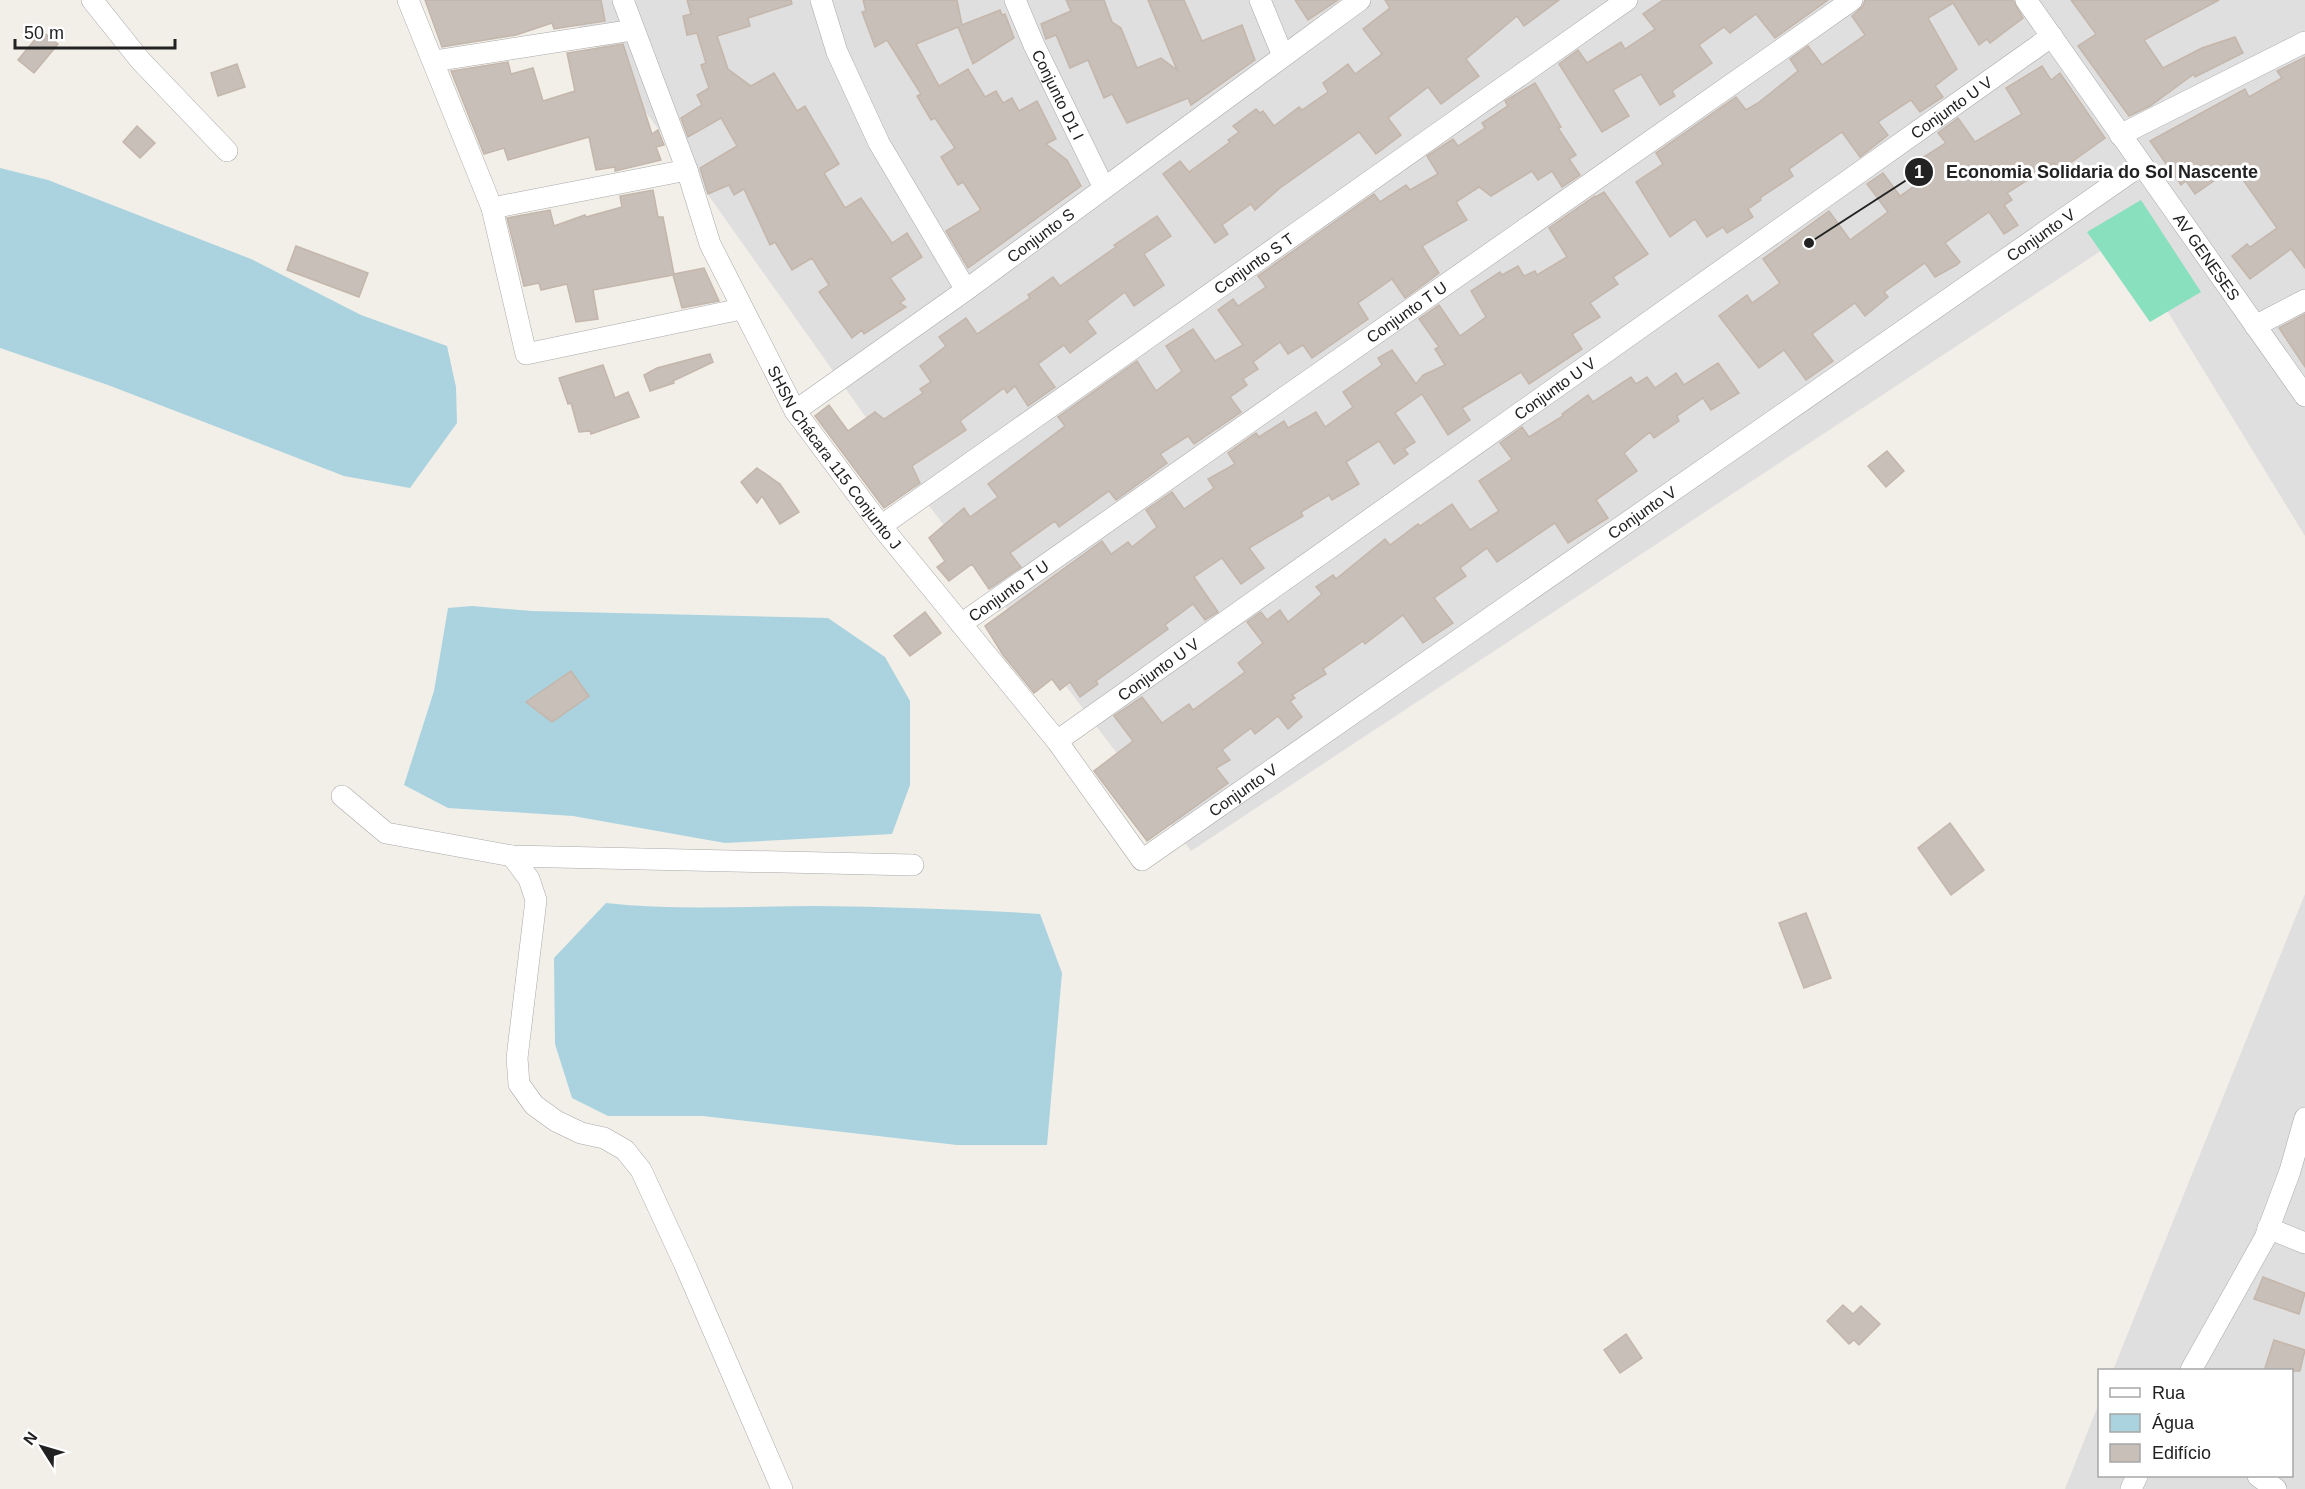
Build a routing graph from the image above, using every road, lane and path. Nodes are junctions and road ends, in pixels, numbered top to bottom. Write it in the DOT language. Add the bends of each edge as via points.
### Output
graph roads {
  1 [pos="92,0"];
  2 [pos="408,0"];
  3 [pos="624,0"];
  4 [pos="821,0"];
  5 [pos="1016,0"];
  6 [pos="1260,0"];
  7 [pos="1360,0"];
  8 [pos="1627,0"];
  9 [pos="1852,0"];
  10 [pos="2025,0"];
  11 [pos="633,30"];
  12 [pos="2052,36"];
  13 [pos="2305,42"];
  14 [pos="1283,56"];
  15 [pos="434,61"];
  16 [pos="2120,135"];
  17 [pos="227,151"];
  18 [pos="2141,165"];
  19 [pos="687,170"];
  20 [pos="1104,188"];
  21 [pos="492,208"];
  22 [pos="966,290"];
  23 [pos="2305,300"];
  24 [pos="741,309"];
  25 [pos="2255,326"];
  26 [pos="2305,396"];
  27 [pos="795,411"];
  28 [pos="881,526"];
  29 [pos="962,624"];
  30 [pos="1057,741"];
  31 [pos="342,796"];
  32 [pos="512,855"];
  33 [pos="1142,860"];
  34 [pos="914,865"];
  35 [pos="2304,1124"];
  36 [pos="2268,1228"];
  37 [pos="2305,1243"];
  38 [pos="2192,1369"];
  39 [pos="2259,1477"];
  40 [pos="782,1489"];
  41 [pos="2276,1489"];
  1 -- 17 [label="street" via="140,60"];
  2 -- 15 [label="street"];
  3 -- 11 [label="street, SHSN Chácara 115 Conjunto J"];
  4 -- 22 [label="street" via="837,52 879,143"];
  5 -- 20 [label="street, Conjunto D1 I"];
  6 -- 14 [label="street"];
  7 -- 14 [label="street, Conjunto S"];
  8 -- 28 [label="street, Conjunto S T"];
  9 -- 29 [label="street, Conjunto T U"];
  10 -- 12 [label="street, AV GENESES"];
  11 -- 15 [label="street"];
  11 -- 19 [label="street, SHSN Chácara 115 Conjunto J"];
  12 -- 16 [label="street, AV GENESES"];
  12 -- 30 [label="street, Conjunto U V"];
  13 -- 16 [label="street"];
  14 -- 20 [label="street, Conjunto S"];
  15 -- 21 [label="street"];
  16 -- 18 [label="street, AV GENESES"];
  18 -- 25 [label="street, AV GENESES"];
  18 -- 33 [label="street, Conjunto V"];
  19 -- 21 [label="street"];
  19 -- 24 [label="street, SHSN Chácara 115 Conjunto J" via="711,244"];
  20 -- 22 [label="street, Conjunto S"];
  21 -- 24 [label="street" via="526,354"];
  22 -- 27 [label="street, Conjunto S"];
  23 -- 25 [label="street"];
  24 -- 27 [label="street, SHSN Chácara 115 Conjunto J"];
  25 -- 26 [label="street, AV GENESES"];
  27 -- 28 [label="street, SHSN Chácara 115 Conjunto J"];
  28 -- 29 [label="street, SHSN Chácara 115 Conjunto J"];
  29 -- 30 [label="street, SHSN Chácara 115 Conjunto J"];
  30 -- 33 [label="street, SHSN Chácara 115 Conjunto J"];
  31 -- 32 [label="street" via="386,833"];
  32 -- 34 [label="street"];
  32 -- 40 [label="street" via="529,879 536,900 519,1038 519,1084 534,1105 555,1122 625,1149 641,1170"];
  35 -- 36 [label="street"];
  36 -- 37 [label="street"];
  36 -- 38 [label="street"];
  39 -- 41 [label="street"];
}
